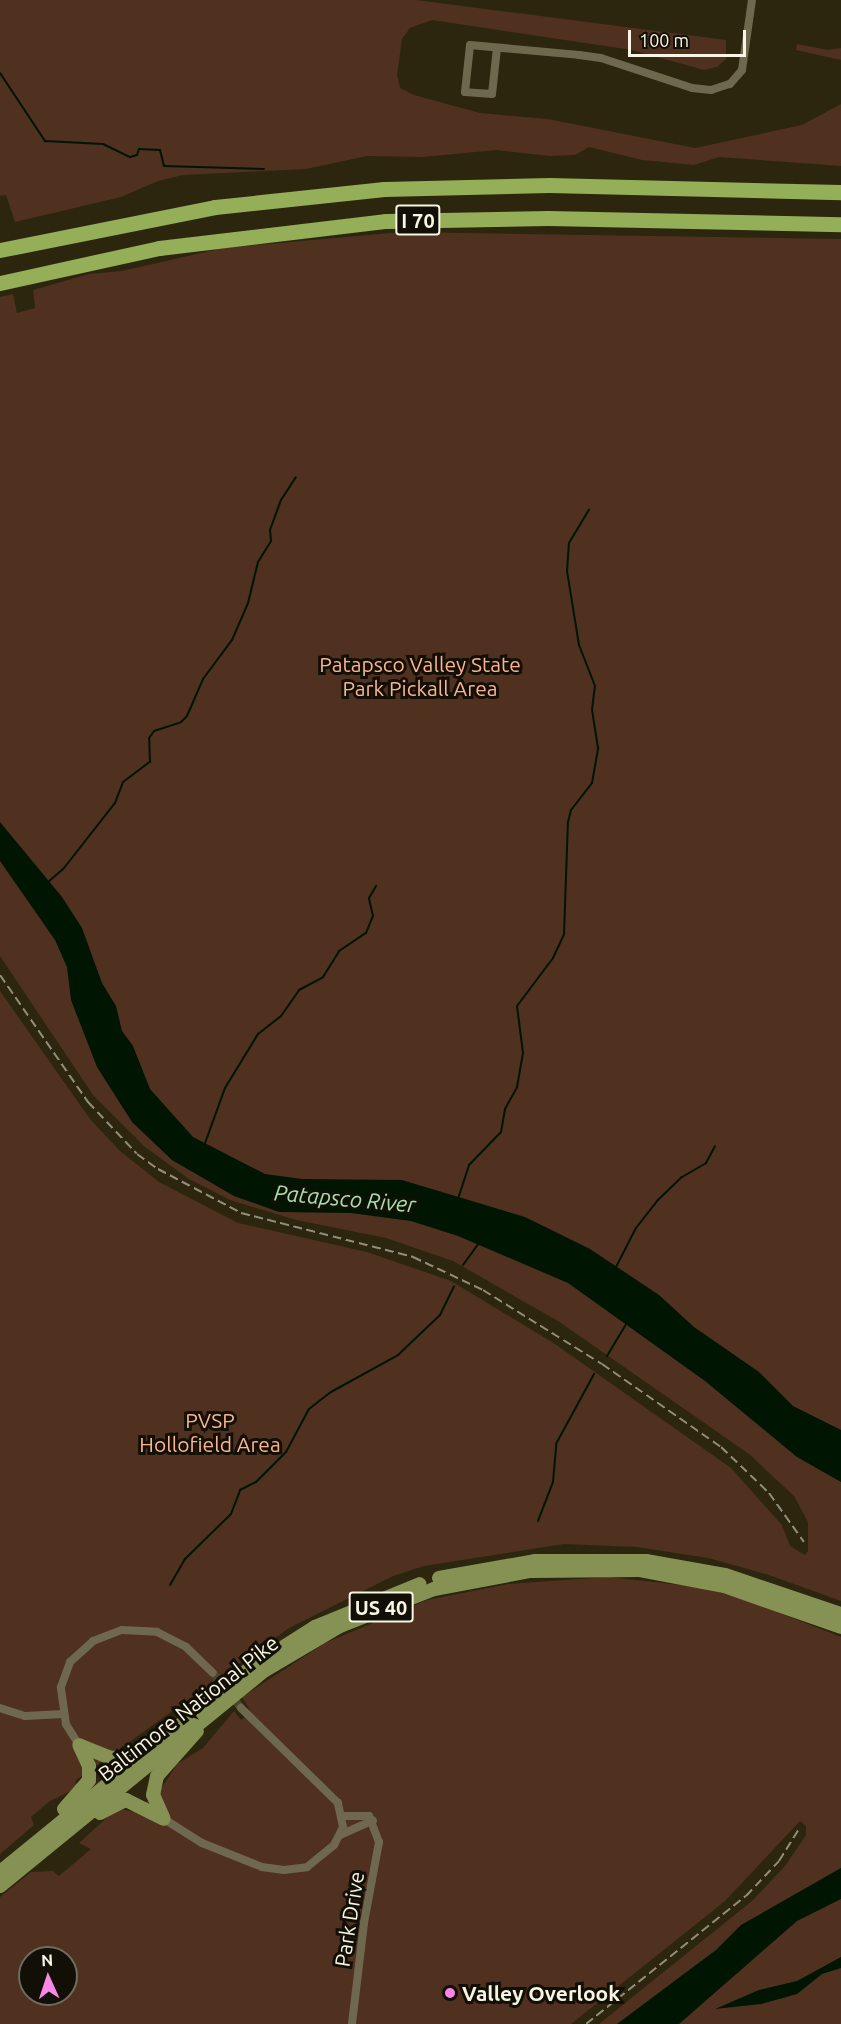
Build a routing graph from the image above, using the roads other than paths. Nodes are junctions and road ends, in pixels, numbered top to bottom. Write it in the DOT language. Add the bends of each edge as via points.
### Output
graph roads {
  1 [pos="752,0"];
  2 [pos="497,48"];
  3 [pos="841,192"];
  4 [pos="841,224"];
  5 [pos="0,249"];
  6 [pos="0,283"];
  7 [pos="841,1614"];
  8 [pos="841,1627"];
  9 [pos="213,1673"];
  10 [pos="0,1708"];
  11 [pos="241,1708"];
  12 [pos="64,1713"];
  13 [pos="207,1715"];
  14 [pos="178,1726"];
  15 [pos="79,1745"];
  16 [pos="343,1816"];
  17 [pos="164,1819"];
  18 [pos="373,1820"];
  19 [pos="340,1835"];
  20 [pos="32,1846"];
  21 [pos="48,1846"];
  22 [pos="0,1872"];
  23 [pos="0,1886"];
  24 [pos="352,2024"];
  1 -- 2 [label="street" via="742,70 730,84 711,90 692,88 601,58"];
  2 -- 2 [label="street" via="492,94 465,92 470,45"];
  3 -- 5 [label="highway, I 70" via="549,185 384,189 275,198 163,215"];
  4 -- 6 [label="highway, I 70" via="548,218 386,221 200,242"];
  7 -- 14 [label="main road, Baltimore National Pike / US 40" via="725,1575 646,1561 572,1558 496,1566 394,1592 315,1627 249,1669"];
  8 -- 13 [label="main road, Baltimore National Pike / US 40" via="734,1589 640,1570 577,1568 506,1574 434,1589 340,1626 262,1672"];
  9 -- 12 [label="street" via="186,1647 166,1635 134,1629 112,1632 84,1647 65,1670 61,1687"];
  10 -- 12 [label="street" via="25,1716"];
  11 -- 16 [label="street" via="271,1741 332,1794"];
  12 -- 15 [label="street"];
  13 -- 17 [label="main road" via="157,1776 153,1795"];
  13 -- 21 [label="main road, Baltimore National Pike / US 40"];
  14 -- 15 [label="main road" via="124,1757 99,1756"];
  14 -- 20 [label="main road, Baltimore National Pike / US 40"];
  15 -- 20 [label="main road" via="89,1766 88,1780"];
  16 -- 18 [label="street" via="363,1814"];
  16 -- 19 [label="street"];
  17 -- 19 [label="street, Park Drive" via="228,1855 284,1870 316,1862"];
  17 -- 21 [label="main road" via="133,1802 118,1801 78,1831"];
  18 -- 19 [label="street, Park Drive"];
  18 -- 24 [label="street, Park Drive" via="380,1850 364,1923"];
  20 -- 22 [label="main road, Baltimore National Pike / US 40"];
  21 -- 23 [label="main road, Baltimore National Pike / US 40"];
}
